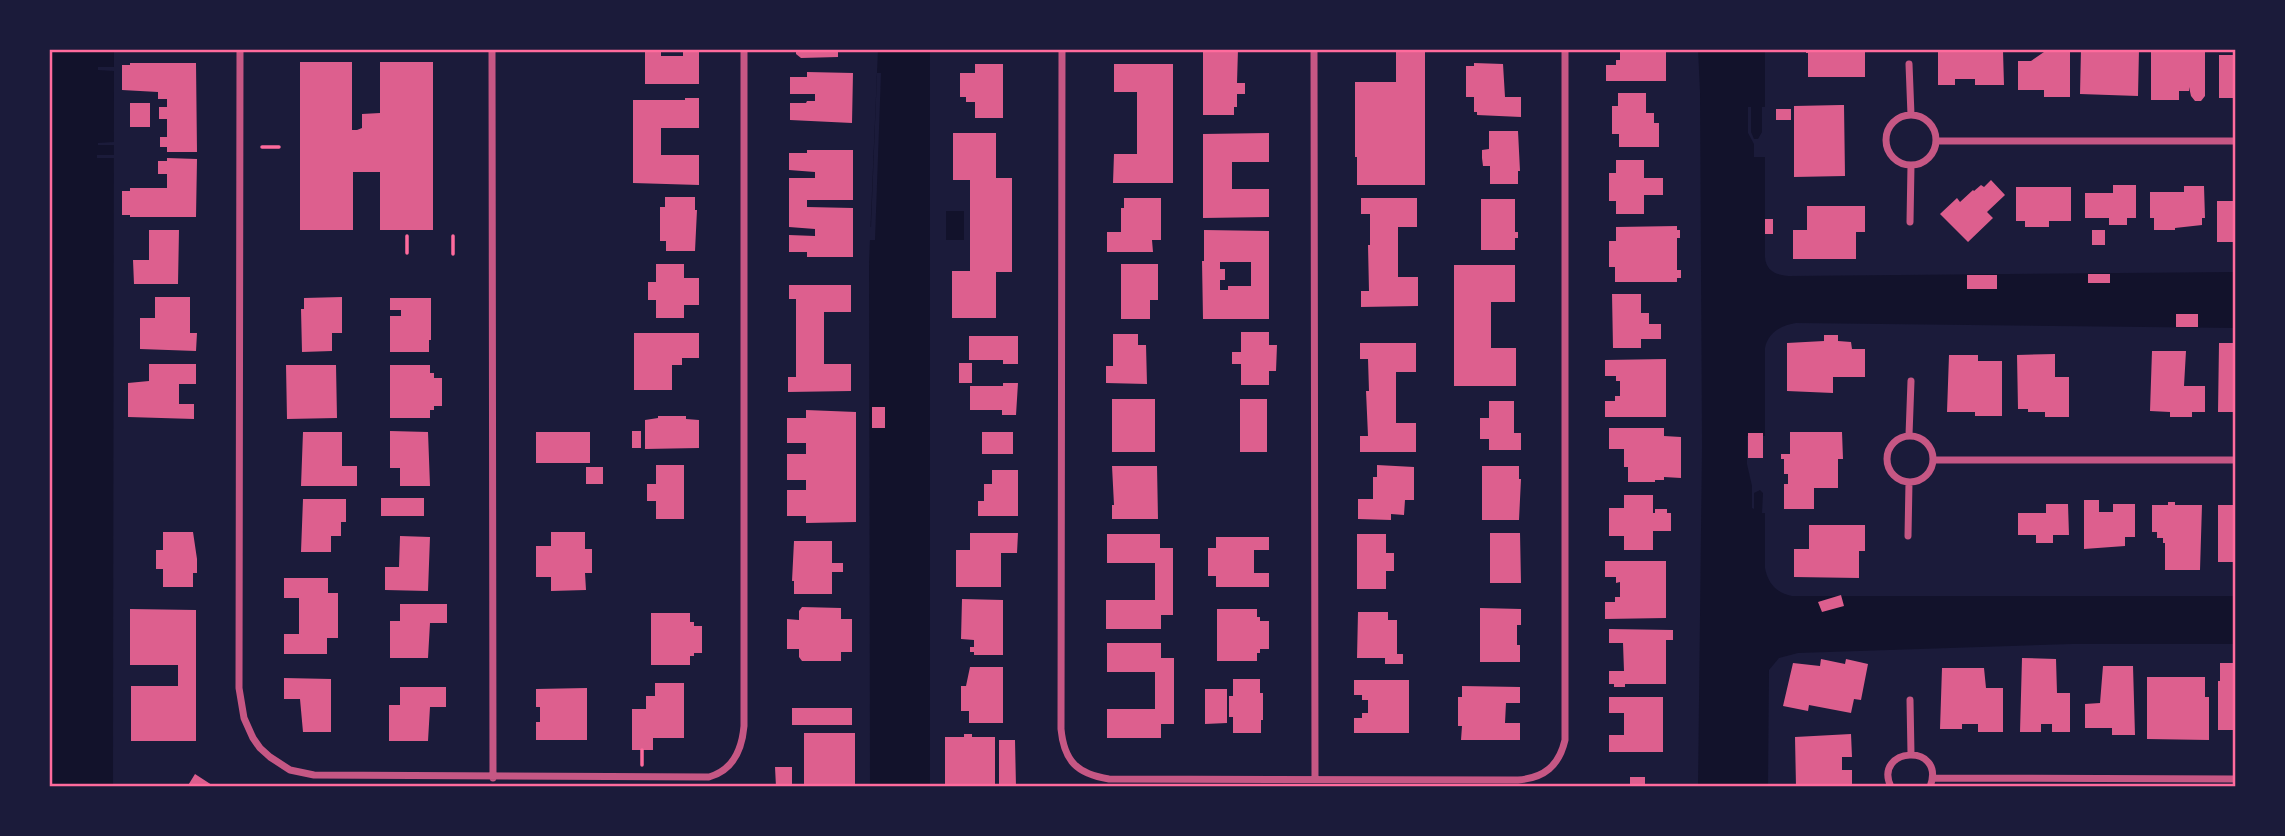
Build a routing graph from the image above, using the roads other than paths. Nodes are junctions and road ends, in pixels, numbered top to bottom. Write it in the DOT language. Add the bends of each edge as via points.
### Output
graph roads {
  1 [pos="240,49"];
  2 [pos="492,49"];
  3 [pos="744,49"];
  4 [pos="1062,49"];
  5 [pos="1314,49"];
  6 [pos="1565,49"];
  7 [pos="1909,64"];
  8 [pos="1911,116"];
  9 [pos="1936,141"];
  10 [pos="2236,141"];
  11 [pos="1911,165"];
  12 [pos="1910,222"];
  13 [pos="1911,381"];
  14 [pos="1909,435"];
  15 [pos="1933,460"];
  16 [pos="2236,460"];
  17 [pos="1909,482"];
  18 [pos="1908,536"];
  19 [pos="1910,700"];
  20 [pos="1911,754"];
  21 [pos="493,778"];
  22 [pos="1315,778"];
  23 [pos="1933,778"];
  24 [pos="2236,779"];
  25 [pos="1891,787"];
  26 [pos="1930,787"];
  1 -- 21 [label="street" via="239,688 244,718 270,758 301,773"];
  2 -- 21 [label="street"];
  3 -- 21 [label="street" via="741,746 729,767 709,777"];
  4 -- 22 [label="street" via="1064,748 1076,766 1109,779"];
  5 -- 22 [label="street"];
  6 -- 22 [label="street" via="1563,748 1549,771 1530,779"];
  7 -- 8 [label="street"];
  8 -- 9 [label="street" via="1931,125"];
  8 -- 11 [label="street" via="1894,122 1886,140 1891,155"];
  9 -- 10 [label="street"];
  9 -- 11 [label="street" via="1931,155"];
  11 -- 12 [label="street"];
  13 -- 14 [label="street"];
  14 -- 15 [label="street" via="1924,440"];
  14 -- 17 [label="street" via="1894,442 1886,456 1890,472"];
  15 -- 16 [label="street"];
  15 -- 17 [label="street" via="1926,476"];
  17 -- 18 [label="street"];
  19 -- 20 [label="street"];
  20 -- 23 [label="street" via="1929,763"];
  20 -- 25 [label="street" via="1901,756 1890,767"];
  23 -- 24 [label="street"];
  23 -- 26 [label="street"];
}
